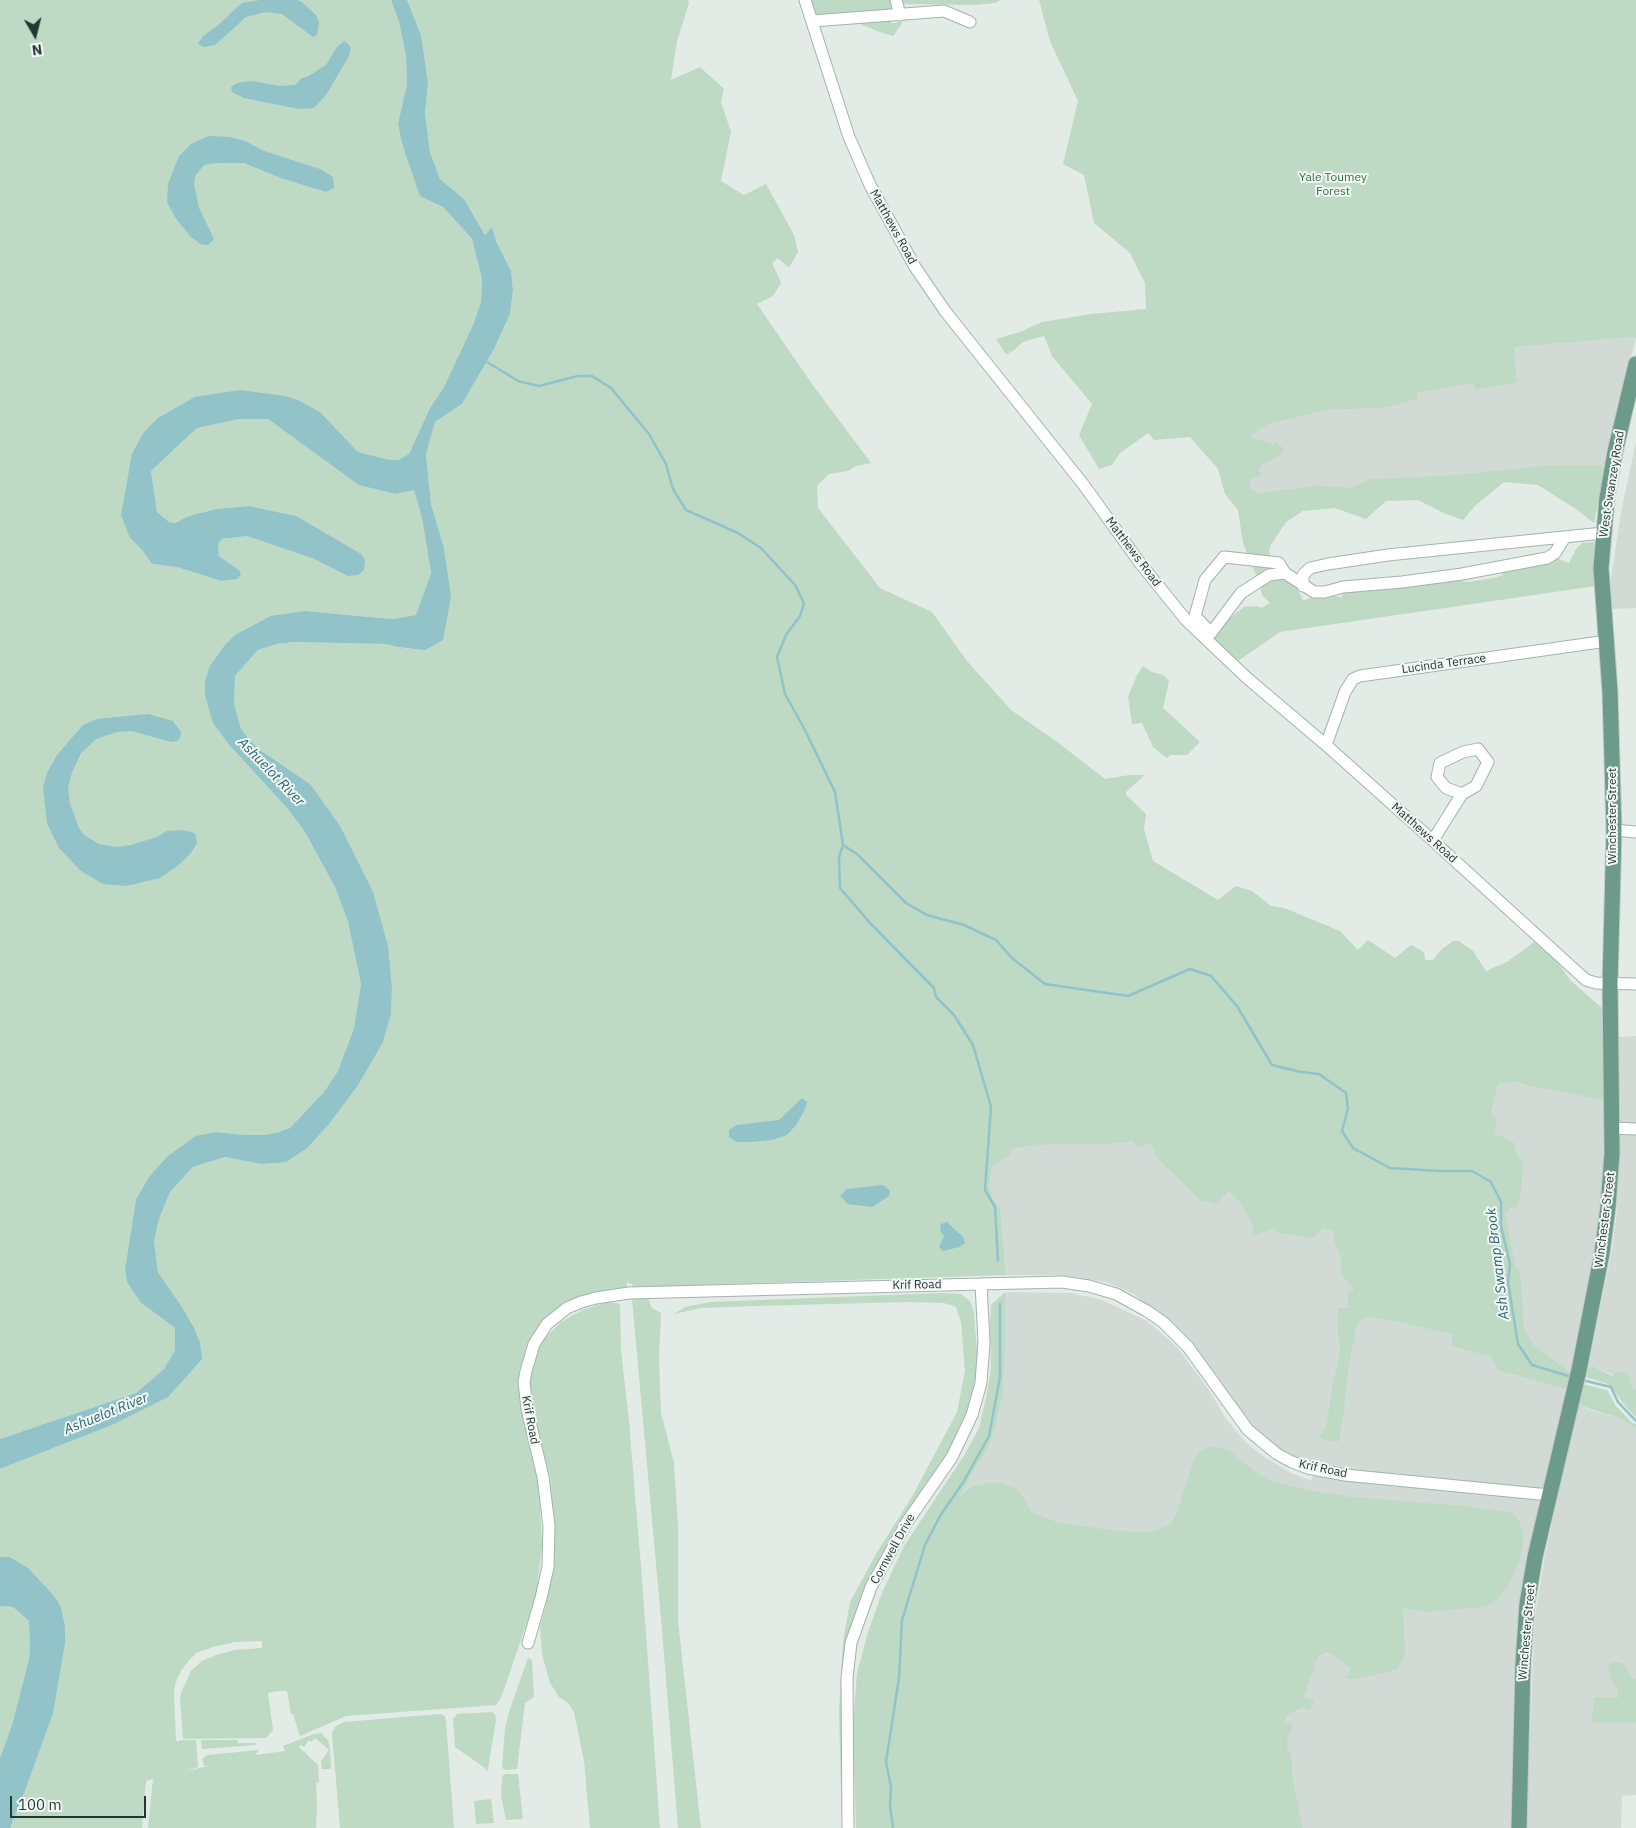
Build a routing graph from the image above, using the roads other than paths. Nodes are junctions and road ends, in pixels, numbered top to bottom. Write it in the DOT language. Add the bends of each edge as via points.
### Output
graph roads {
  1 [pos="805,0"];
  2 [pos="896,0"];
  3 [pos="945,6"];
  4 [pos="900,14"];
  5 [pos="812,21"];
  6 [pos="970,22"];
  7 [pos="1636,364"];
  8 [pos="1603,533"];
  9 [pos="1565,537"];
  10 [pos="1285,572"];
  11 [pos="1303,586"];
  12 [pos="1603,605"];
  13 [pos="1607,641"];
  14 [pos="1326,745"];
  15 [pos="1462,794"];
  16 [pos="1614,830"];
  17 [pos="1636,832"];
  18 [pos="1433,840"];
  19 [pos="1610,984"];
  20 [pos="1636,984"];
  21 [pos="1612,1128"];
  22 [pos="1636,1129"];
  23 [pos="981,1284"];
  24 [pos="1549,1495"];
  25 [pos="528,1643"];
  26 [pos="848,1828"];
  27 [pos="1519,1828"];
  1 -- 5 [label="street, Matthews Road"];
  2 -- 4 [label="street"];
  3 -- 4 [label="street"];
  3 -- 6 [label="street"];
  4 -- 5 [label="street"];
  5 -- 14 [label="street, Matthews Road" via="849,137 870,185 910,259 945,311 1186,620 1247,678"];
  7 -- 8 [label="main road, West Swanzey Road" via="1615,452"];
  8 -- 9 [label="street"];
  8 -- 12 [label="main road, West Swanzey Road"];
  9 -- 11 [label="street" via="1547,558 1462,574 1343,587 1325,592 1314,592"];
  9 -- 11 [label="street" via="1328,564 1310,568 1303,575"];
  10 -- 10 [label="street" via="1279,562 1224,557 1205,580 1195,616 1211,633 1241,593 1269,575"];
  10 -- 11 [label="street"];
  12 -- 13 [label="main road, Winchester Street"];
  13 -- 14 [label="street, Lucinda Terrace" via="1360,676 1345,692"];
  13 -- 16 [label="main road, Winchester Street"];
  14 -- 18 [label="street, Matthews Road"];
  15 -- 15 [label="street" via="1476,786 1488,762 1478,749 1440,763 1438,777 1446,788"];
  15 -- 18 [label="street"];
  16 -- 17 [label="street"];
  16 -- 19 [label="main road, Winchester Street"];
  18 -- 19 [label="street, Matthews Road" via="1586,980"];
  19 -- 20 [label="street, Matthews Road"];
  19 -- 21 [label="main road, Winchester Street"];
  21 -- 22 [label="street"];
  21 -- 24 [label="main road, Winchester Street" via="1602,1254"];
  23 -- 24 [label="street, Krif Road" via="1076,1283 1116,1294 1147,1310 1188,1348 1248,1430 1270,1449 1308,1468 1345,1475"];
  23 -- 25 [label="street, Krif Road" via="629,1294 581,1302 556,1315 534,1344 524,1382 549,1526 548,1567"];
  23 -- 26 [label="street, Cornwell Drive" via="984,1350 981,1384 972,1415 952,1457 907,1522 871,1587 852,1642 847,1678"];
  24 -- 27 [label="main road, Winchester Street" via="1526,1612"];
}
